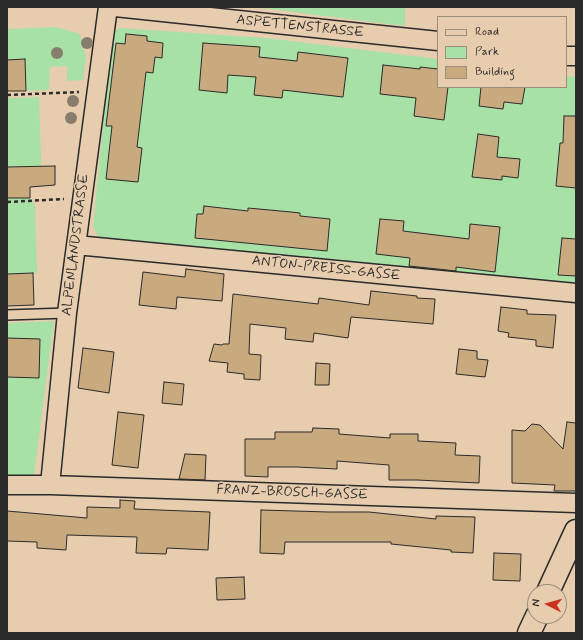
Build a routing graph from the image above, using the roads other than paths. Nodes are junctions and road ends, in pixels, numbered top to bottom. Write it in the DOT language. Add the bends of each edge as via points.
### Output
graph roads {
  1 [pos="108,7"];
  2 [pos="115,7"];
  3 [pos="437,41"];
  4 [pos="76,245"];
  5 [pos="576,293"];
  6 [pos="67,313"];
  7 [pos="7,316"];
  8 [pos="7,485"];
  9 [pos="50,485"];
  10 [pos="576,503"];
  11 [pos="576,531"];
  12 [pos="552,584"];
  1 -- 4 [label="street, ALPENLANDSTRASSE"];
  2 -- 3 [label="street, ASPETTENSTRASSE"];
  4 -- 5 [label="street, ANTON-PREISS-GASSE"];
  4 -- 6 [label="street, ALPENLANDSTRASSE"];
  6 -- 7 [label="lane"];
  6 -- 9 [label="street, ALPENLANDSTRASSE"];
  8 -- 9 [label="street, FRANZ-BROSCH-GASSE"];
  9 -- 10 [label="street, FRANZ-BROSCH-GASSE"];
  11 -- 12 [label="street"];
}
